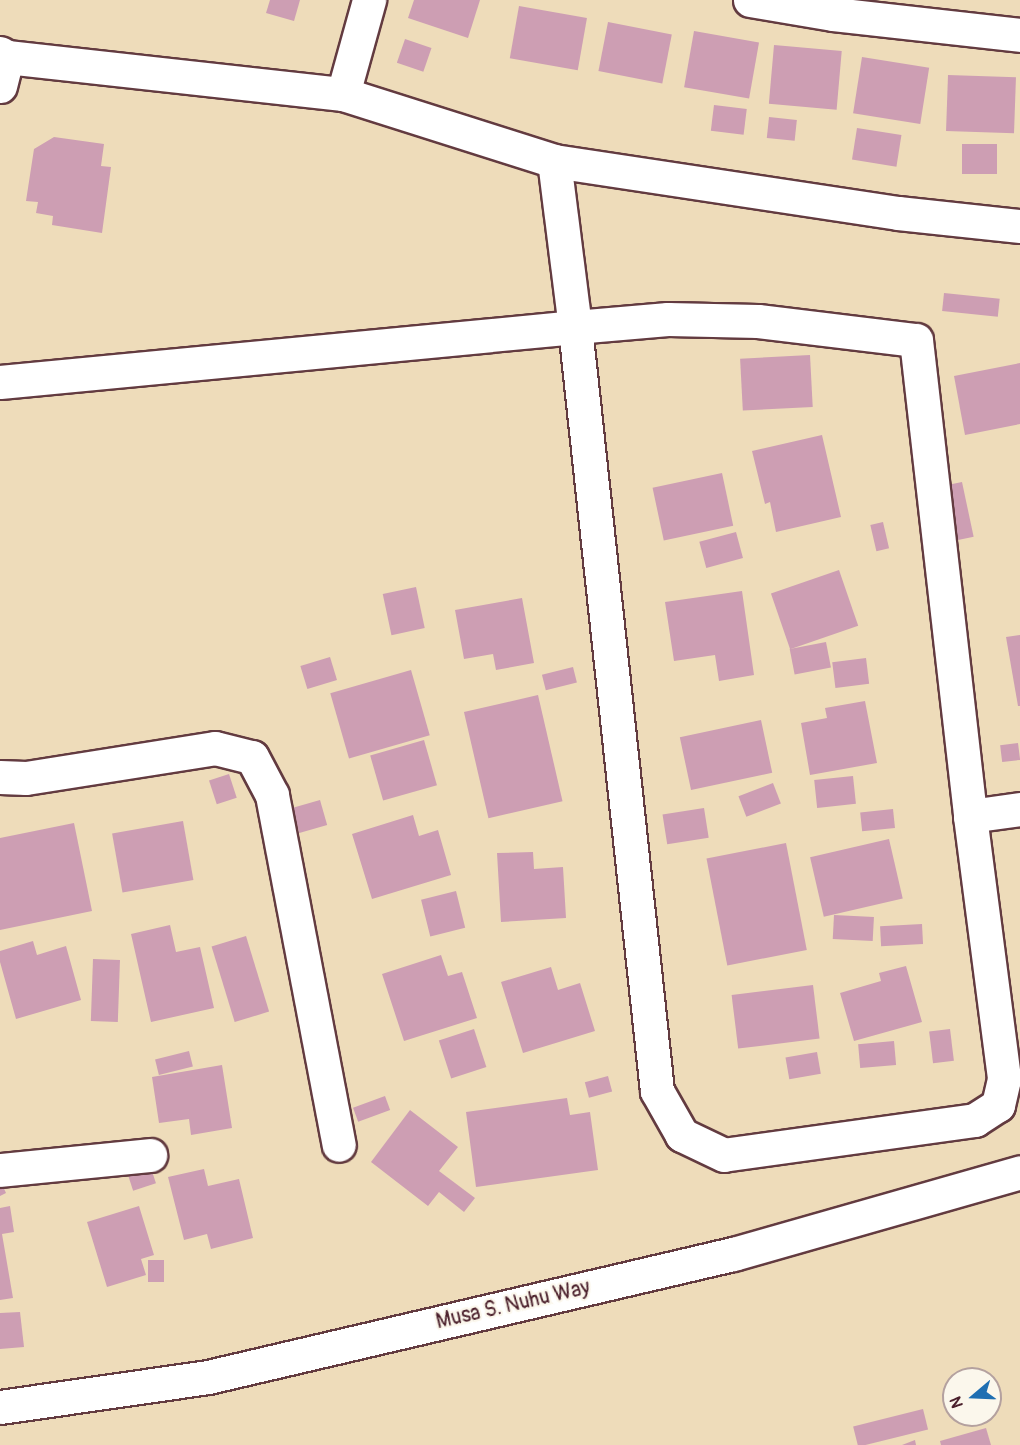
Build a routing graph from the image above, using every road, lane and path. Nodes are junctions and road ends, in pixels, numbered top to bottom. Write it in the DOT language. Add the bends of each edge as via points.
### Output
graph roads {
  1 [pos="369,0"];
  2 [pos="750,0"];
  3 [pos="1020,35"];
  4 [pos="2,65"];
  5 [pos="343,94"];
  6 [pos="554,161"];
  7 [pos="1020,226"];
  8 [pos="575,327"];
  9 [pos="0,382"];
  10 [pos="0,777"];
  11 [pos="1020,810"];
  12 [pos="970,816"];
  13 [pos="339,1145"];
  14 [pos="150,1155"];
  15 [pos="0,1170"];
  16 [pos="1020,1172"];
  17 [pos="0,1407"];
  1 -- 5 [label="street"];
  2 -- 3 [label="street" via="833,14"];
  4 -- 5 [label="street"];
  5 -- 6 [label="street"];
  6 -- 7 [label="street" via="897,213"];
  6 -- 8 [label="street"];
  8 -- 9 [label="street"];
  8 -- 12 [label="street" via="668,319 758,321 915,340"];
  8 -- 12 [label="street" via="657,1091 682,1135 724,1155 975,1120 998,1105 1004,1079"];
  10 -- 13 [label="street" via="26,778 215,748 252,757 272,795"];
  11 -- 12 [label="street"];
  14 -- 15 [label="street"];
  16 -- 17 [label="street, Musa S. Nuhu Way" via="733,1254 208,1377"];
}
